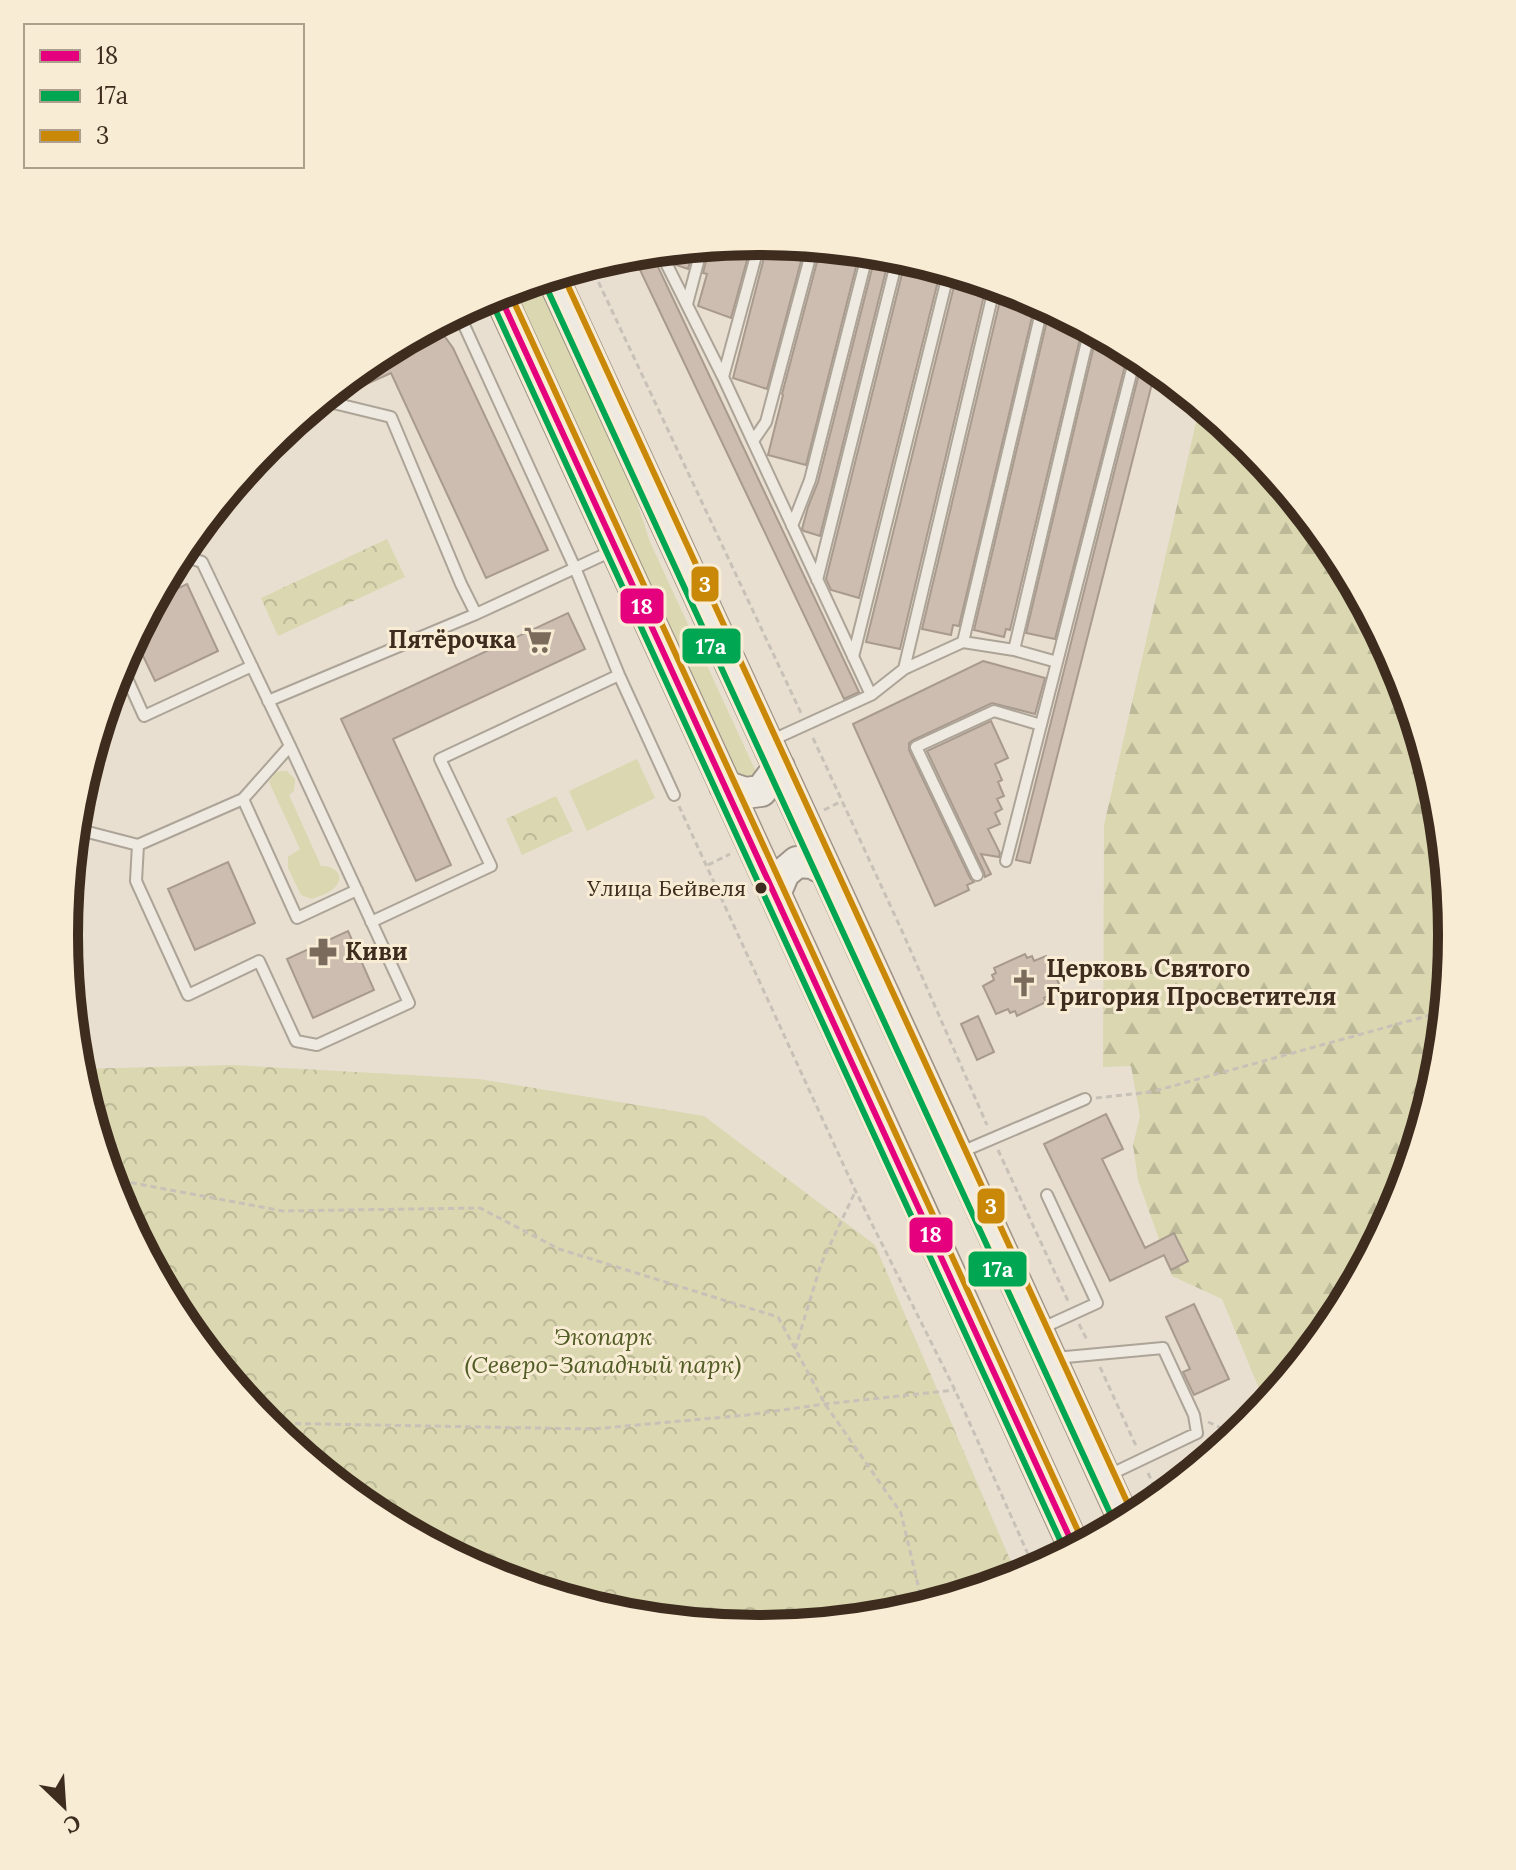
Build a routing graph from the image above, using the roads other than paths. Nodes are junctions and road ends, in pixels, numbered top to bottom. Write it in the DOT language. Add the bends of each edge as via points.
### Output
graph roads {
  1 [pos="756,255"];
  2 [pos="810,257"];
  3 [pos="699,258"];
  4 [pos="666,263"];
  5 [pos="865,264"];
  6 [pos="895,269"];
  7 [pos="946,282"];
  8 [pos="556,286"];
  9 [pos="992,297"];
  10 [pos="687,304"];
  11 [pos="504,305"];
  12 [pos="1040,317"];
  13 [pos="463,322"];
  14 [pos="1087,340"];
  15 [pos="1132,368"];
  16 [pos="723,377"];
  17 [pos="335,403"];
  18 [pos="753,441"];
  19 [pos="792,526"];
  20 [pos="616,549"];
  21 [pos="192,559"];
  22 [pos="575,568"];
  23 [pos="817,580"];
  24 [pos="476,614"];
  25 [pos="963,642"];
  26 [pos="1014,650"];
  27 [pos="852,658"];
  28 [pos="1057,662"];
  29 [pos="252,666"];
  30 [pos="904,669"];
  31 [pos="619,675"];
  32 [pos="128,680"];
  33 [pos="871,695"];
  34 [pos="268,701"];
  35 [pos="1041,725"];
  36 [pos="290,746"];
  37 [pos="773,755"];
  38 [pos="725,786"];
  39 [pos="674,795"];
  40 [pos="243,799"];
  41 [pos="86,831"];
  42 [pos="138,845"];
  43 [pos="1006,861"];
  44 [pos="826,870"];
  45 [pos="977,875"];
  46 [pos="357,890"];
  47 [pos="775,894"];
  48 [pos="371,922"];
  49 [pos="1085,1099"];
  50 [pos="957,1154"];
  51 [pos="1047,1195"];
  52 [pos="1038,1330"];
  53 [pos="1051,1358"];
  54 [pos="1105,1477"];
  55 [pos="1120,1510"];
  56 [pos="1070,1539"];
  1 -- 16 [label="lane"];
  2 -- 18 [label="lane" via="766,422"];
  3 -- 10 [label="lane"];
  4 -- 10 [label="lane"];
  5 -- 19 [label="lane" via="810,480"];
  6 -- 23 [label="lane"];
  7 -- 27 [label="lane"];
  8 -- 37 [label="main road"];
  9 -- 30 [label="lane"];
  10 -- 16 [label="lane"];
  11 -- 20 [label="main road"];
  12 -- 25 [label="lane"];
  13 -- 22 [label="lane"];
  14 -- 26 [label="lane"];
  15 -- 28 [label="lane"];
  16 -- 18 [label="lane"];
  17 -- 24 [label="lane" via="391,417"];
  18 -- 19 [label="lane"];
  19 -- 23 [label="lane"];
  20 -- 22 [label="lane"];
  20 -- 38 [label="main road"];
  21 -- 29 [label="lane" via="202,562"];
  22 -- 24 [label="lane"];
  22 -- 31 [label="lane"];
  23 -- 27 [label="lane"];
  24 -- 34 [label="lane"];
  25 -- 26 [label="lane"];
  25 -- 30 [label="lane"];
  26 -- 28 [label="lane"];
  27 -- 33 [label="lane"];
  28 -- 35 [label="lane"];
  29 -- 32 [label="lane" via="144,716"];
  29 -- 34 [label="lane"];
  30 -- 33 [label="lane"];
  31 -- 39 [label="lane"];
  31 -- 48 [label="lane" via="440,759 491,866"];
  33 -- 37 [label="lane" via="807,725"];
  34 -- 36 [label="lane"];
  35 -- 43 [label="lane"];
  35 -- 45 [label="lane" via="994,711 916,747"];
  36 -- 40 [label="lane"];
  36 -- 46 [label="lane"];
  37 -- 38 [label="main road" via="761,791 745,793"];
  37 -- 44 [label="main road"];
  38 -- 47 [label="main road"];
  40 -- 42 [label="lane"];
  40 -- 46 [label="lane" via="297,918"];
  41 -- 42 [label="lane"];
  42 -- 48 [label="lane" via="136,881 188,995 259,961 296,1041 317,1045 409,1003"];
  44 -- 47 [label="main road" via="797,862 784,873"];
  44 -- 50 [label="main road"];
  46 -- 48 [label="lane"];
  47 -- 56 [label="main road"];
  49 -- 50 [label="lane"];
  50 -- 52 [label="main road"];
  51 -- 52 [label="lane" via="1097,1303"];
  52 -- 53 [label="main road"];
  53 -- 54 [label="main road"];
  53 -- 54 [label="lane" via="1163,1348 1194,1415 1197,1433"];
  54 -- 55 [label="main road"];
}
